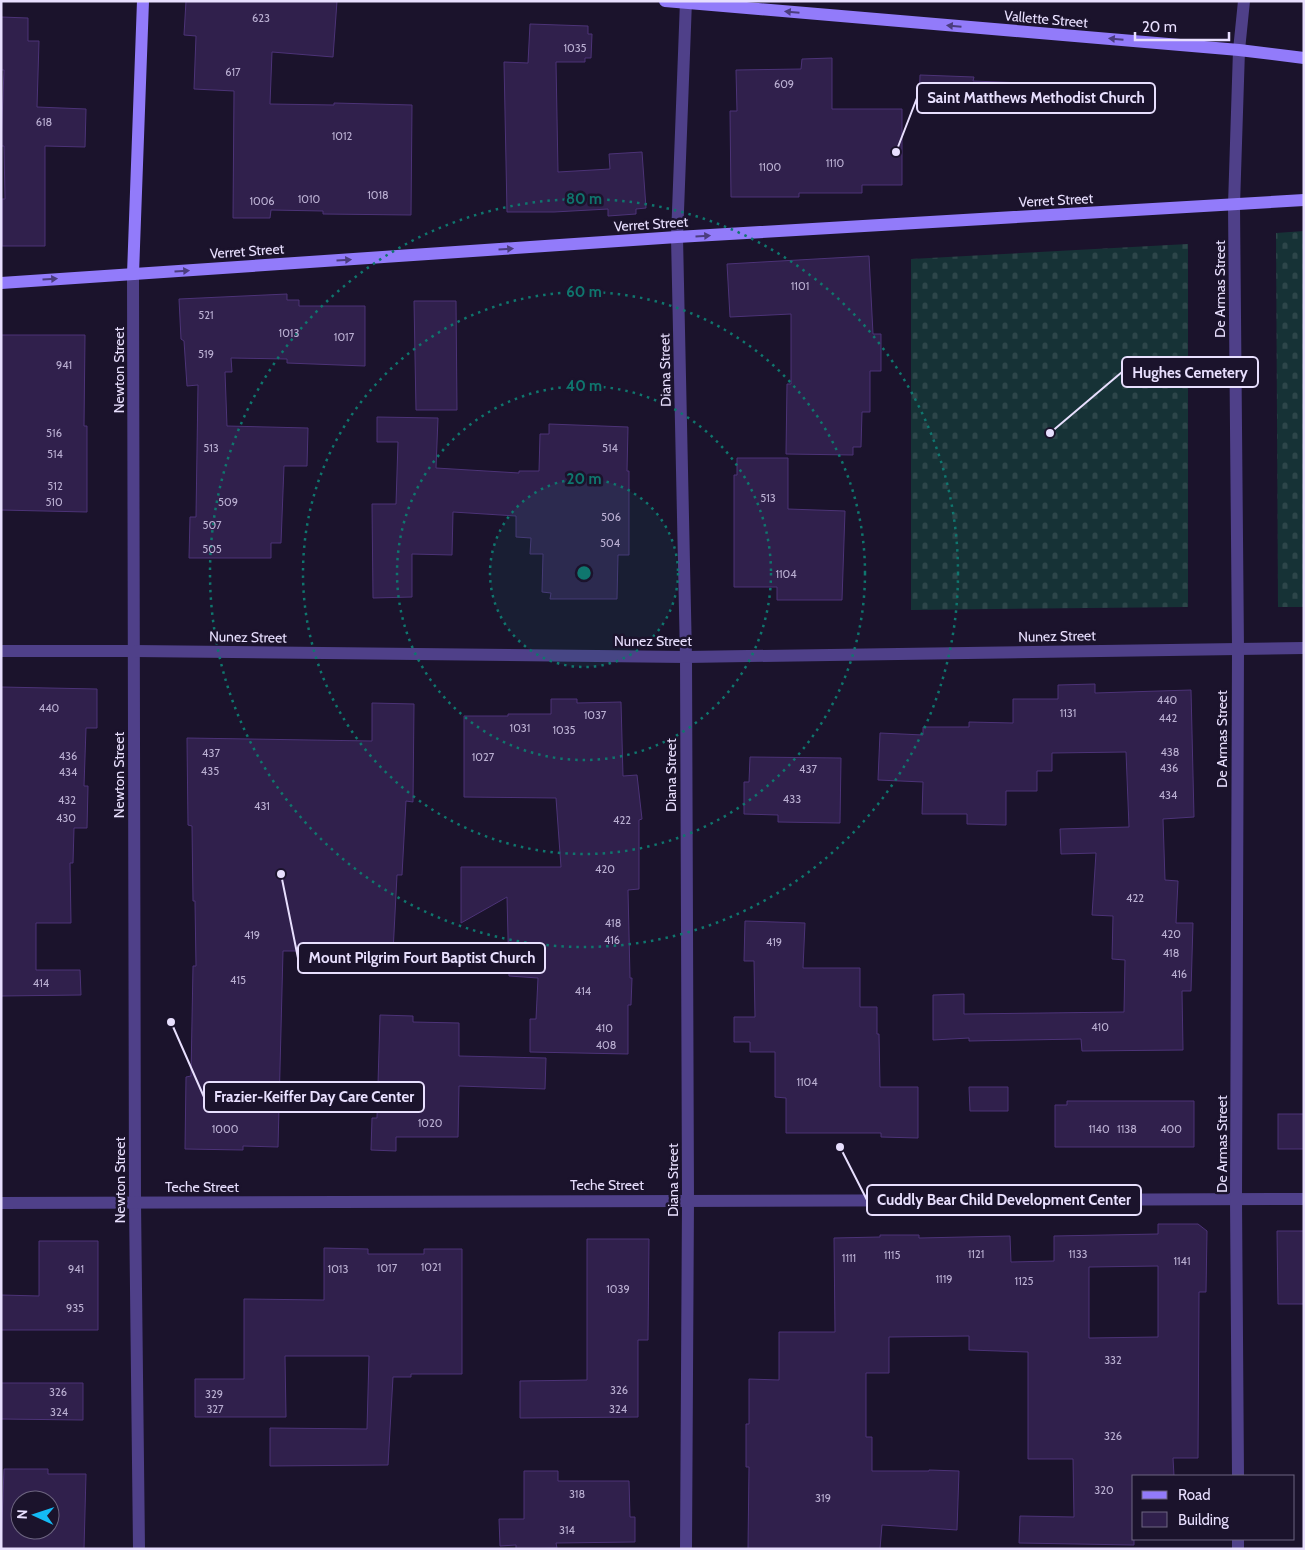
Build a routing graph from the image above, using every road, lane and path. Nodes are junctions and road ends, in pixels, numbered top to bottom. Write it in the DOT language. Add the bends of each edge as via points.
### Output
graph roads {
  1 [pos="143,1"];
  2 [pos="665,1"];
  3 [pos="1244,1"];
  4 [pos="686,2"];
  5 [pos="1240,50"];
  6 [pos="1304,58"];
  7 [pos="1304,200"];
  8 [pos="1234,205"];
  9 [pos="677,237"];
  10 [pos="133,274"];
  11 [pos="1,282"];
  12 [pos="1304,648"];
  13 [pos="1238,649"];
  14 [pos="1,651"];
  15 [pos="134,651"];
  16 [pos="686,657"];
  17 [pos="1304,1199"];
  18 [pos="688,1200"];
  19 [pos="1236,1200"];
  20 [pos="135,1202"];
  21 [pos="1,1203"];
  22 [pos="1238,1475"];
  23 [pos="139,1549"];
  24 [pos="686,1549"];
  1 -- 10 [label="main road, Newton Street"];
  2 -- 4 [label="main road, Vallette Street"];
  3 -- 5 [label="street, De Armas Street"];
  5 -- 4 [label="main road, Vallette Street, one-way"];
  4 -- 9 [label="street, Diana Street"];
  5 -- 6 [label="main road, Vallette Street"];
  5 -- 8 [label="street, De Armas Street"];
  7 -- 8 [label="main road, Verret Street"];
  9 -- 8 [label="main road, Verret Street, one-way"];
  8 -- 13 [label="street, De Armas Street"];
  10 -- 9 [label="main road, Verret Street, one-way"];
  9 -- 16 [label="street, Diana Street"];
  11 -- 10 [label="main road, Verret Street, one-way"];
  10 -- 15 [label="street, Newton Street"];
  12 -- 13 [label="street, Nunez Street"];
  13 -- 16 [label="street, Nunez Street"];
  13 -- 19 [label="street, De Armas Street"];
  14 -- 15 [label="street, Nunez Street"];
  15 -- 16 [label="street, Nunez Street"];
  15 -- 20 [label="street, Newton Street"];
  16 -- 18 [label="street, Diana Street"];
  17 -- 19 [label="street, Teche Street"];
  18 -- 19 [label="street, Teche Street"];
  18 -- 20 [label="street, Teche Street"];
  18 -- 24 [label="street, Diana Street"];
  19 -- 22 [label="street, De Armas Street"];
  20 -- 21 [label="street, Teche Street"];
  20 -- 23 [label="street, Newton Street"];
}
